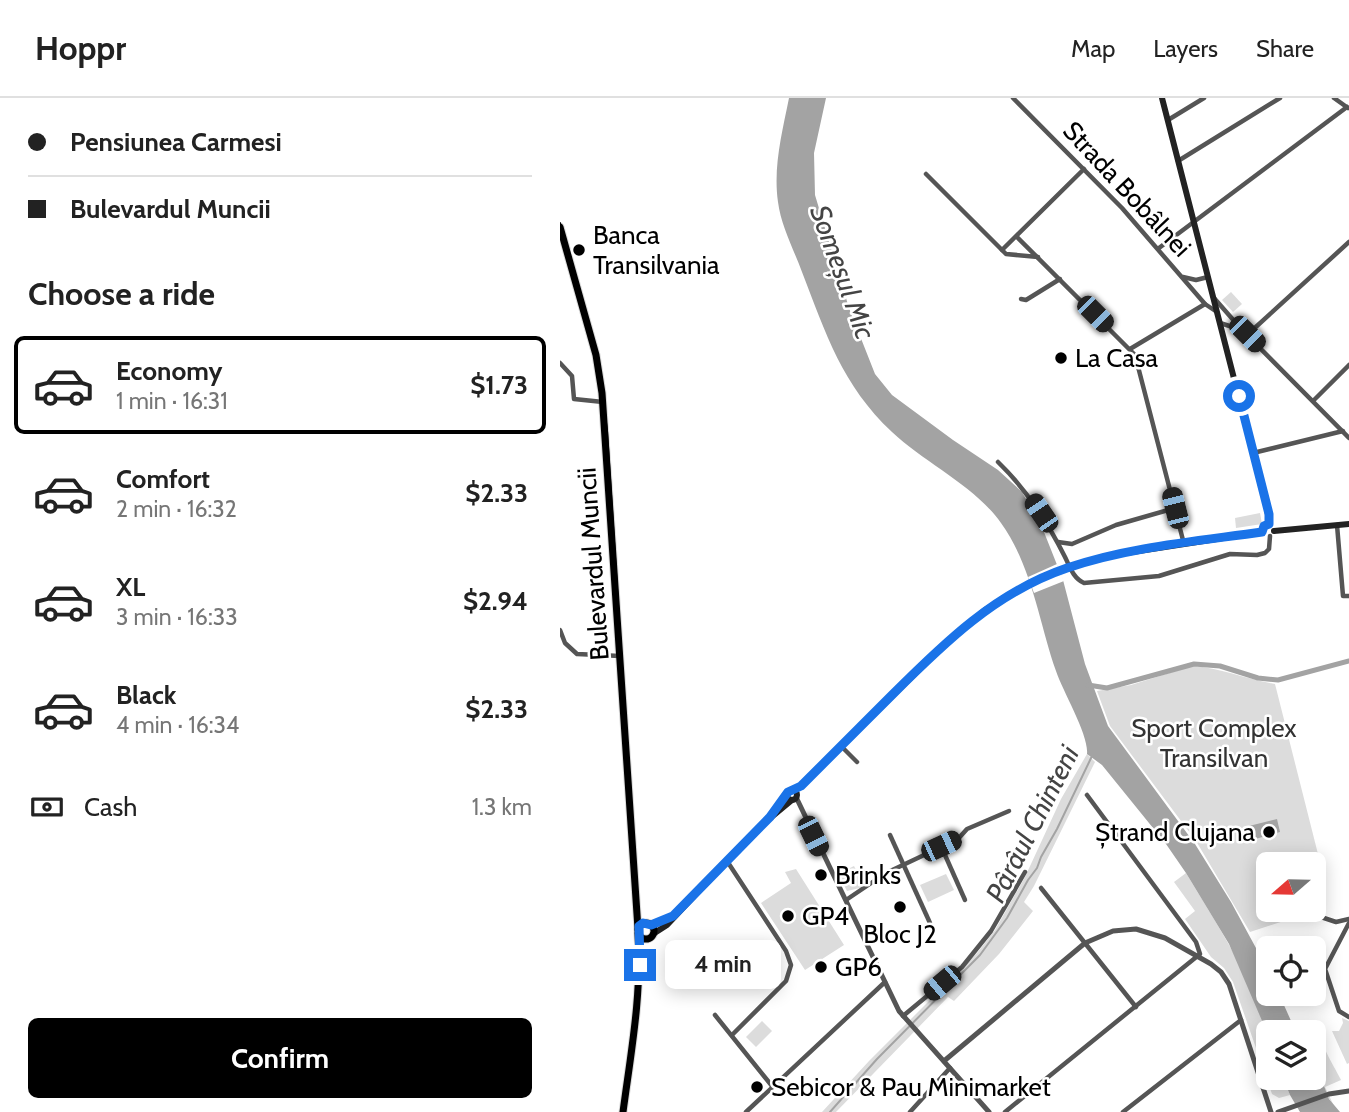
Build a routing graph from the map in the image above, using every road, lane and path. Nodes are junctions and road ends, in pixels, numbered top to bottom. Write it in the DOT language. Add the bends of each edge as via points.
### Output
graph roads {
  1 [pos="1013,98"];
  2 [pos="1162,98"];
  3 [pos="1203,98"];
  4 [pos="1280,98"];
  5 [pos="1334,98"];
  6 [pos="1348,108"];
  7 [pos="1168,120"];
  8 [pos="1178,161"];
  9 [pos="1084,169"];
  10 [pos="926,174"];
  11 [pos="1195,222"];
  12 [pos="560,227"];
  13 [pos="1017,237"];
  14 [pos="1349,242"];
  15 [pos="1158,248"];
  16 [pos="1002,250"];
  17 [pos="1038,257"];
  18 [pos="1182,276"];
  19 [pos="1209,277"];
  20 [pos="1060,279"];
  21 [pos="1213,297"];
  22 [pos="1021,299"];
  23 [pos="1205,304"];
  24 [pos="1217,312"];
  25 [pos="1220,323"];
  26 [pos="1245,333"];
  27 [pos="1130,349"];
  28 [pos="560,363"];
  29 [pos="1349,365"];
  30 [pos="1314,400"];
  31 [pos="603,402"];
  32 [pos="1343,430"];
  33 [pos="1349,438"];
  34 [pos="1253,453"];
  35 [pos="998,462"];
  36 [pos="1175,508"];
  37 [pos="1269,524"];
  38 [pos="1337,524"];
  39 [pos="1349,524"];
  40 [pos="1262,532"];
  41 [pos="1272,533"];
  42 [pos="1058,542"];
  43 [pos="1072,544"];
  44 [pos="1184,544"];
  45 [pos="1066,559"];
  46 [pos="1346,596"];
  47 [pos="560,630"];
  48 [pos="563,643"];
  49 [pos="620,656"];
  50 [pos="841,746"];
  51 [pos="857,762"];
  52 [pos="1087,795"];
  53 [pos="793,797"];
  54 [pos="1009,811"];
  55 [pos="890,835"];
  56 [pos="941,846"];
  57 [pos="727,860"];
  58 [pos="904,864"];
  59 [pos="1025,872"];
  60 [pos="1041,888"];
  61 [pos="965,900"];
  62 [pos="845,901"];
  63 [pos="636,904"];
  64 [pos="673,916"];
  65 [pos="1326,919"];
  66 [pos="1349,921"];
  67 [pos="930,923"];
  68 [pos="650,924"];
  69 [pos="638,931"];
  70 [pos="651,936"];
  71 [pos="1085,943"];
  72 [pos="1199,955"];
  73 [pos="640,966"];
  74 [pos="885,982"];
  75 [pos="1136,1007"];
  76 [pos="715,1015"];
  77 [pos="1349,1017"];
  78 [pos="904,1019"];
  79 [pos="1241,1019"];
  80 [pos="732,1035"];
  81 [pos="944,1060"];
  82 [pos="950,1068"];
  83 [pos="772,1086"];
  84 [pos="1349,1091"];
  85 [pos="987,1111"];
  86 [pos="623,1112"];
  87 [pos="746,1112"];
  88 [pos="910,1112"];
  89 [pos="1006,1112"];
  90 [pos="1123,1112"];
  91 [pos="1271,1112"];
  92 [pos="1278,1112"];
  1 -- 9 [label="street, Strada Bobâlnei"];
  2 -- 7 [label="main road"];
  3 -- 7 [label="street"];
  4 -- 8 [label="street"];
  5 -- 6 [label="street"];
  6 -- 11 [label="street"];
  7 -- 8 [label="main road"];
  8 -- 11 [label="main road"];
  9 -- 13 [label="street"];
  9 -- 15 [label="street, Strada Bobâlnei"];
  10 -- 16 [label="street"];
  11 -- 15 [label="street"];
  11 -- 19 [label="main road"];
  12 -- 31 [label="main road, Bulevardul Muncii" via="596,355"];
  13 -- 16 [label="street"];
  13 -- 17 [label="street"];
  14 -- 26 [label="street"];
  15 -- 18 [label="street, Strada Bobâlnei"];
  16 -- 17 [label="street"];
  17 -- 20 [label="street"];
  18 -- 19 [label="street, Strada Bobâlnei"];
  18 -- 23 [label="street, Strada Bobâlnei"];
  19 -- 21 [label="main road"];
  20 -- 22 [label="street"];
  20 -- 27 [label="street"];
  21 -- 24 [label="main road"];
  21 -- 26 [label="street"];
  23 -- 24 [label="street, Strada Bobâlnei"];
  23 -- 27 [label="street"];
  24 -- 25 [label="main road"];
  25 -- 26 [label="street"];
  25 -- 34 [label="main road"];
  26 -- 30 [label="street"];
  27 -- 36 [label="street" via="1137,358"];
  28 -- 31 [label="street" via="572,376 573,399"];
  29 -- 30 [label="street"];
  30 -- 32 [label="street"];
  31 -- 49 [label="main road, Bulevardul Muncii"];
  32 -- 33 [label="street"];
  32 -- 34 [label="street"];
  34 -- 37 [label="main road"];
  35 -- 42 [label="street" via="1026,491"];
  36 -- 43 [label="street"];
  36 -- 44 [label="street"];
  37 -- 40 [label="main road"];
  37 -- 41 [label="main road"];
  38 -- 39 [label="main road"];
  38 -- 41 [label="main road"];
  38 -- 46 [label="street"];
  40 -- 41 [label="main road" via="1265,536"];
  40 -- 44 [label="main road"];
  41 -- 45 [label="street" via="1269,549 1262,554 1230,554 1159,576 1084,583"];
  42 -- 43 [label="street"];
  42 -- 45 [label="street"];
  43 -- 45 [label="street"];
  44 -- 50 [label="main road, bridge" via="1103,557 1027,585 985,610 950,639"];
  47 -- 48 [label="street"];
  48 -- 49 [label="street" via="582,655"];
  49 -- 63 [label="main road, Bulevardul Muncii"];
  50 -- 51 [label="street"];
  50 -- 53 [label="main road"];
  52 -- 72 [label="street" via="1196,942"];
  53 -- 57 [label="main road"];
  53 -- 62 [label="street"];
  54 -- 56 [label="street"];
  55 -- 58 [label="street"];
  56 -- 58 [label="street"];
  56 -- 61 [label="street"];
  57 -- 64 [label="main road"];
  57 -- 80 [label="street" via="791,965 786,981"];
  58 -- 62 [label="street"];
  58 -- 67 [label="street"];
  59 -- 78 [label="street" via="991,931 962,967"];
  60 -- 71 [label="street"];
  62 -- 74 [label="street"];
  63 -- 68 [label="main road"];
  63 -- 69 [label="main road, Bulevardul Muncii"];
  64 -- 68 [label="main road"];
  64 -- 70 [label="main road"];
  65 -- 66 [label="street"];
  66 -- 77 [label="street" via="1325,969 1339,1011"];
  68 -- 69 [label="main road" via="643,923"];
  68 -- 70 [label="main road"];
  69 -- 70 [label="main road" via="644,938"];
  69 -- 73 [label="main road, Bulevardul Muncii"];
  70 -- 73 [label="main road, Bulevardul Muncii"];
  71 -- 72 [label="street" via="1114,931 1136,929"];
  71 -- 75 [label="street"];
  71 -- 81 [label="street"];
  72 -- 75 [label="street"];
  72 -- 79 [label="street" via="1229,984"];
  73 -- 86 [label="main road, Bulevardul Muncii"];
  74 -- 78 [label="street"];
  74 -- 83 [label="street"];
  75 -- 89 [label="street"];
  76 -- 80 [label="street"];
  78 -- 81 [label="street"];
  79 -- 90 [label="street"];
  79 -- 91 [label="street"];
  80 -- 83 [label="street"];
  81 -- 82 [label="street"];
  82 -- 85 [label="street"];
  82 -- 88 [label="street"];
  83 -- 87 [label="street"];
  84 -- 92 [label="street"];
}
